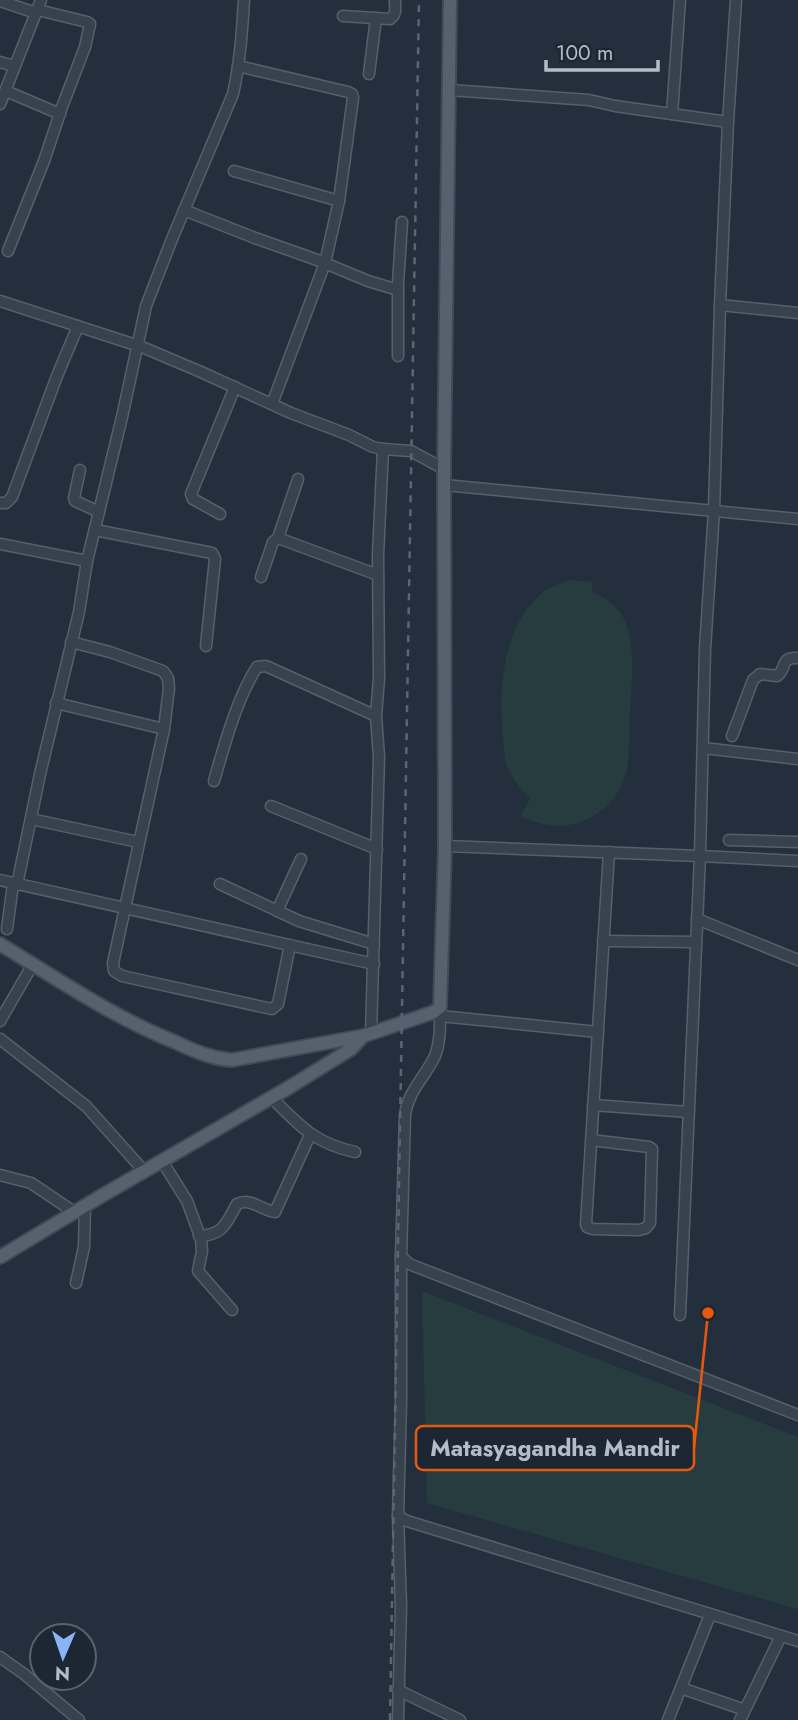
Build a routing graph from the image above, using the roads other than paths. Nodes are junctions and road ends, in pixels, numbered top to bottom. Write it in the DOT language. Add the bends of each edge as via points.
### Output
graph roads {
  1 [pos="244,0"];
  2 [pos="395,0"];
  3 [pos="450,0"];
  4 [pos="680,0"];
  5 [pos="736,0"];
  6 [pos="0,1"];
  7 [pos="38,7"];
  8 [pos="343,16"];
  9 [pos="376,18"];
  10 [pos="0,62"];
  11 [pos="14,66"];
  12 [pos="238,66"];
  13 [pos="369,74"];
  14 [pos="449,90"];
  15 [pos="6,91"];
  16 [pos="0,104"];
  17 [pos="60,114"];
  18 [pos="673,114"];
  19 [pos="728,122"];
  20 [pos="234,171"];
  21 [pos="339,201"];
  22 [pos="184,209"];
  23 [pos="402,222"];
  24 [pos="8,251"];
  25 [pos="325,262"];
  26 [pos="398,290"];
  27 [pos="0,301"];
  28 [pos="720,304"];
  29 [pos="798,313"];
  30 [pos="78,326"];
  31 [pos="138,346"];
  32 [pos="398,356"];
  33 [pos="235,387"];
  34 [pos="272,404"];
  35 [pos="383,449"];
  36 [pos="444,469"];
  37 [pos="80,470"];
  38 [pos="298,479"];
  39 [pos="444,485"];
  40 [pos="0,503"];
  41 [pos="714,510"];
  42 [pos="99,512"];
  43 [pos="220,514"];
  44 [pos="798,519"];
  45 [pos="94,530"];
  46 [pos="278,538"];
  47 [pos="0,544"];
  48 [pos="87,561"];
  49 [pos="378,575"];
  50 [pos="261,577"];
  51 [pos="71,642"];
  52 [pos="206,646"];
  53 [pos="798,658"];
  54 [pos="56,704"];
  55 [pos="376,716"];
  56 [pos="164,729"];
  57 [pos="732,736"];
  58 [pos="703,748"];
  59 [pos="798,759"];
  60 [pos="214,781"];
  61 [pos="271,806"];
  62 [pos="30,819"];
  63 [pos="729,840"];
  64 [pos="138,842"];
  65 [pos="798,842"];
  66 [pos="445,846"];
  67 [pos="377,849"];
  68 [pos="609,852"];
  69 [pos="700,856"];
  70 [pos="301,859"];
  71 [pos="798,861"];
  72 [pos="0,880"];
  73 [pos="15,884"];
  74 [pos="220,884"];
  75 [pos="124,908"];
  76 [pos="276,911"];
  77 [pos="697,919"];
  78 [pos="7,929"];
  79 [pos="603,941"];
  80 [pos="696,943"];
  81 [pos="0,944"];
  82 [pos="290,944"];
  83 [pos="374,944"];
  84 [pos="798,960"];
  85 [pos="33,964"];
  86 [pos="374,964"];
  87 [pos="440,1011"];
  88 [pos="0,1021"];
  89 [pos="598,1032"];
  90 [pos="367,1035"];
  91 [pos="0,1039"];
  92 [pos="272,1097"];
  93 [pos="593,1105"];
  94 [pos="688,1112"];
  95 [pos="310,1135"];
  96 [pos="591,1140"];
  97 [pos="355,1152"];
  98 [pos="162,1161"];
  99 [pos="144,1171"];
  100 [pos="0,1175"];
  101 [pos="79,1209"];
  102 [pos="199,1236"];
  103 [pos="401,1256"];
  104 [pos="0,1257"];
  105 [pos="76,1283"];
  106 [pos="232,1310"];
  107 [pos="680,1315"];
  108 [pos="798,1415"];
  109 [pos="398,1516"];
  110 [pos="710,1615"];
  111 [pos="782,1636"];
  112 [pos="798,1641"];
  113 [pos="0,1657"];
  114 [pos="681,1688"];
  115 [pos="398,1690"];
  116 [pos="742,1716"];
  117 [pos="79,1720"];
  118 [pos="398,1720"];
  119 [pos="460,1720"];
  120 [pos="668,1720"];
  1 -- 12 [label="street"];
  2 -- 9 [label="street" via="394,17"];
  3 -- 14 [label="main road"];
  4 -- 18 [label="street"];
  5 -- 19 [label="street"];
  6 -- 7 [label="street"];
  7 -- 11 [label="street"];
  7 -- 17 [label="street" via="90,24"];
  8 -- 9 [label="street"];
  9 -- 13 [label="street"];
  10 -- 11 [label="street"];
  11 -- 15 [label="street"];
  12 -- 21 [label="street" via="352,94"];
  12 -- 22 [label="street" via="233,94"];
  14 -- 18 [label="street" via="589,100"];
  14 -- 36 [label="main road"];
  15 -- 16 [label="street"];
  15 -- 17 [label="street"];
  17 -- 24 [label="street"];
  18 -- 19 [label="street"];
  19 -- 28 [label="street"];
  20 -- 21 [label="street"];
  21 -- 25 [label="street"];
  22 -- 25 [label="street"];
  22 -- 31 [label="street" via="146,306"];
  23 -- 26 [label="street"];
  25 -- 26 [label="street"];
  25 -- 34 [label="street"];
  26 -- 32 [label="street"];
  27 -- 30 [label="street"];
  28 -- 29 [label="street"];
  28 -- 41 [label="street"];
  30 -- 31 [label="street"];
  30 -- 40 [label="street" via="12,498"];
  31 -- 33 [label="street"];
  31 -- 42 [label="street"];
  33 -- 34 [label="street"];
  33 -- 43 [label="street" via="191,494"];
  34 -- 35 [label="street"];
  35 -- 36 [label="street" via="411,451"];
  35 -- 49 [label="street"];
  36 -- 39 [label="main road"];
  37 -- 42 [label="street" via="75,501"];
  38 -- 46 [label="street"];
  39 -- 41 [label="street"];
  39 -- 66 [label="main road"];
  41 -- 44 [label="street"];
  41 -- 58 [label="street"];
  42 -- 45 [label="street"];
  45 -- 48 [label="street"];
  45 -- 52 [label="street" via="212,553"];
  46 -- 49 [label="street"];
  46 -- 50 [label="street"];
  47 -- 48 [label="street"];
  48 -- 51 [label="street"];
  49 -- 55 [label="street"];
  51 -- 54 [label="street"];
  51 -- 56 [label="street" via="163,671 169,688"];
  53 -- 57 [label="street" via="789,657 777,676 760,674 753,680"];
  54 -- 56 [label="street"];
  54 -- 62 [label="street"];
  55 -- 60 [label="street" via="265,666 257,667"];
  55 -- 67 [label="street"];
  56 -- 64 [label="street"];
  58 -- 59 [label="street"];
  58 -- 69 [label="street"];
  61 -- 67 [label="street"];
  62 -- 64 [label="street"];
  62 -- 73 [label="street"];
  63 -- 65 [label="street"];
  64 -- 75 [label="street"];
  66 -- 68 [label="street"];
  66 -- 87 [label="main road"];
  67 -- 83 [label="street"];
  68 -- 69 [label="street"];
  68 -- 79 [label="street"];
  69 -- 71 [label="street"];
  69 -- 77 [label="street"];
  70 -- 76 [label="street"];
  72 -- 73 [label="street"];
  73 -- 75 [label="street"];
  73 -- 78 [label="street"];
  74 -- 76 [label="street"];
  75 -- 82 [label="street"];
  75 -- 82 [label="street" via="113,967 118,975 272,1009 278,1004"];
  76 -- 83 [label="street"];
  77 -- 80 [label="street"];
  77 -- 84 [label="street"];
  79 -- 80 [label="street"];
  79 -- 89 [label="street"];
  80 -- 94 [label="street"];
  81 -- 85 [label="main road"];
  82 -- 86 [label="street"];
  83 -- 86 [label="street"];
  85 -- 88 [label="street"];
  85 -- 90 [label="main road" via="116,1015 215,1059 232,1060"];
  86 -- 90 [label="street"];
  87 -- 89 [label="street"];
  87 -- 90 [label="main road"];
  87 -- 103 [label="street" via="434,1058 406,1106"];
  89 -- 93 [label="street"];
  90 -- 92 [label="main road"];
  91 -- 99 [label="street" via="86,1106"];
  92 -- 95 [label="street"];
  92 -- 98 [label="main road"];
  93 -- 94 [label="street"];
  93 -- 96 [label="street"];
  94 -- 107 [label="street"];
  95 -- 97 [label="street"];
  95 -- 102 [label="street" via="275,1212 240,1201 219,1232"];
  96 -- 96 [label="street" via="587,1227 646,1228 650,1223 652,1149"];
  98 -- 99 [label="main road"];
  98 -- 102 [label="street" via="187,1201"];
  99 -- 101 [label="main road"];
  100 -- 101 [label="street" via="31,1183"];
  101 -- 104 [label="main road"];
  101 -- 105 [label="street" via="85,1247"];
  102 -- 106 [label="street" via="198,1271"];
  103 -- 108 [label="street" via="409,1264"];
  103 -- 109 [label="street"];
  109 -- 110 [label="street"];
  109 -- 115 [label="street"];
  110 -- 111 [label="street"];
  110 -- 114 [label="street"];
  111 -- 112 [label="street"];
  111 -- 116 [label="street"];
  113 -- 117 [label="street"];
  114 -- 116 [label="street" via="742,1709"];
  114 -- 120 [label="street"];
  115 -- 118 [label="street"];
  115 -- 119 [label="street"];
}
